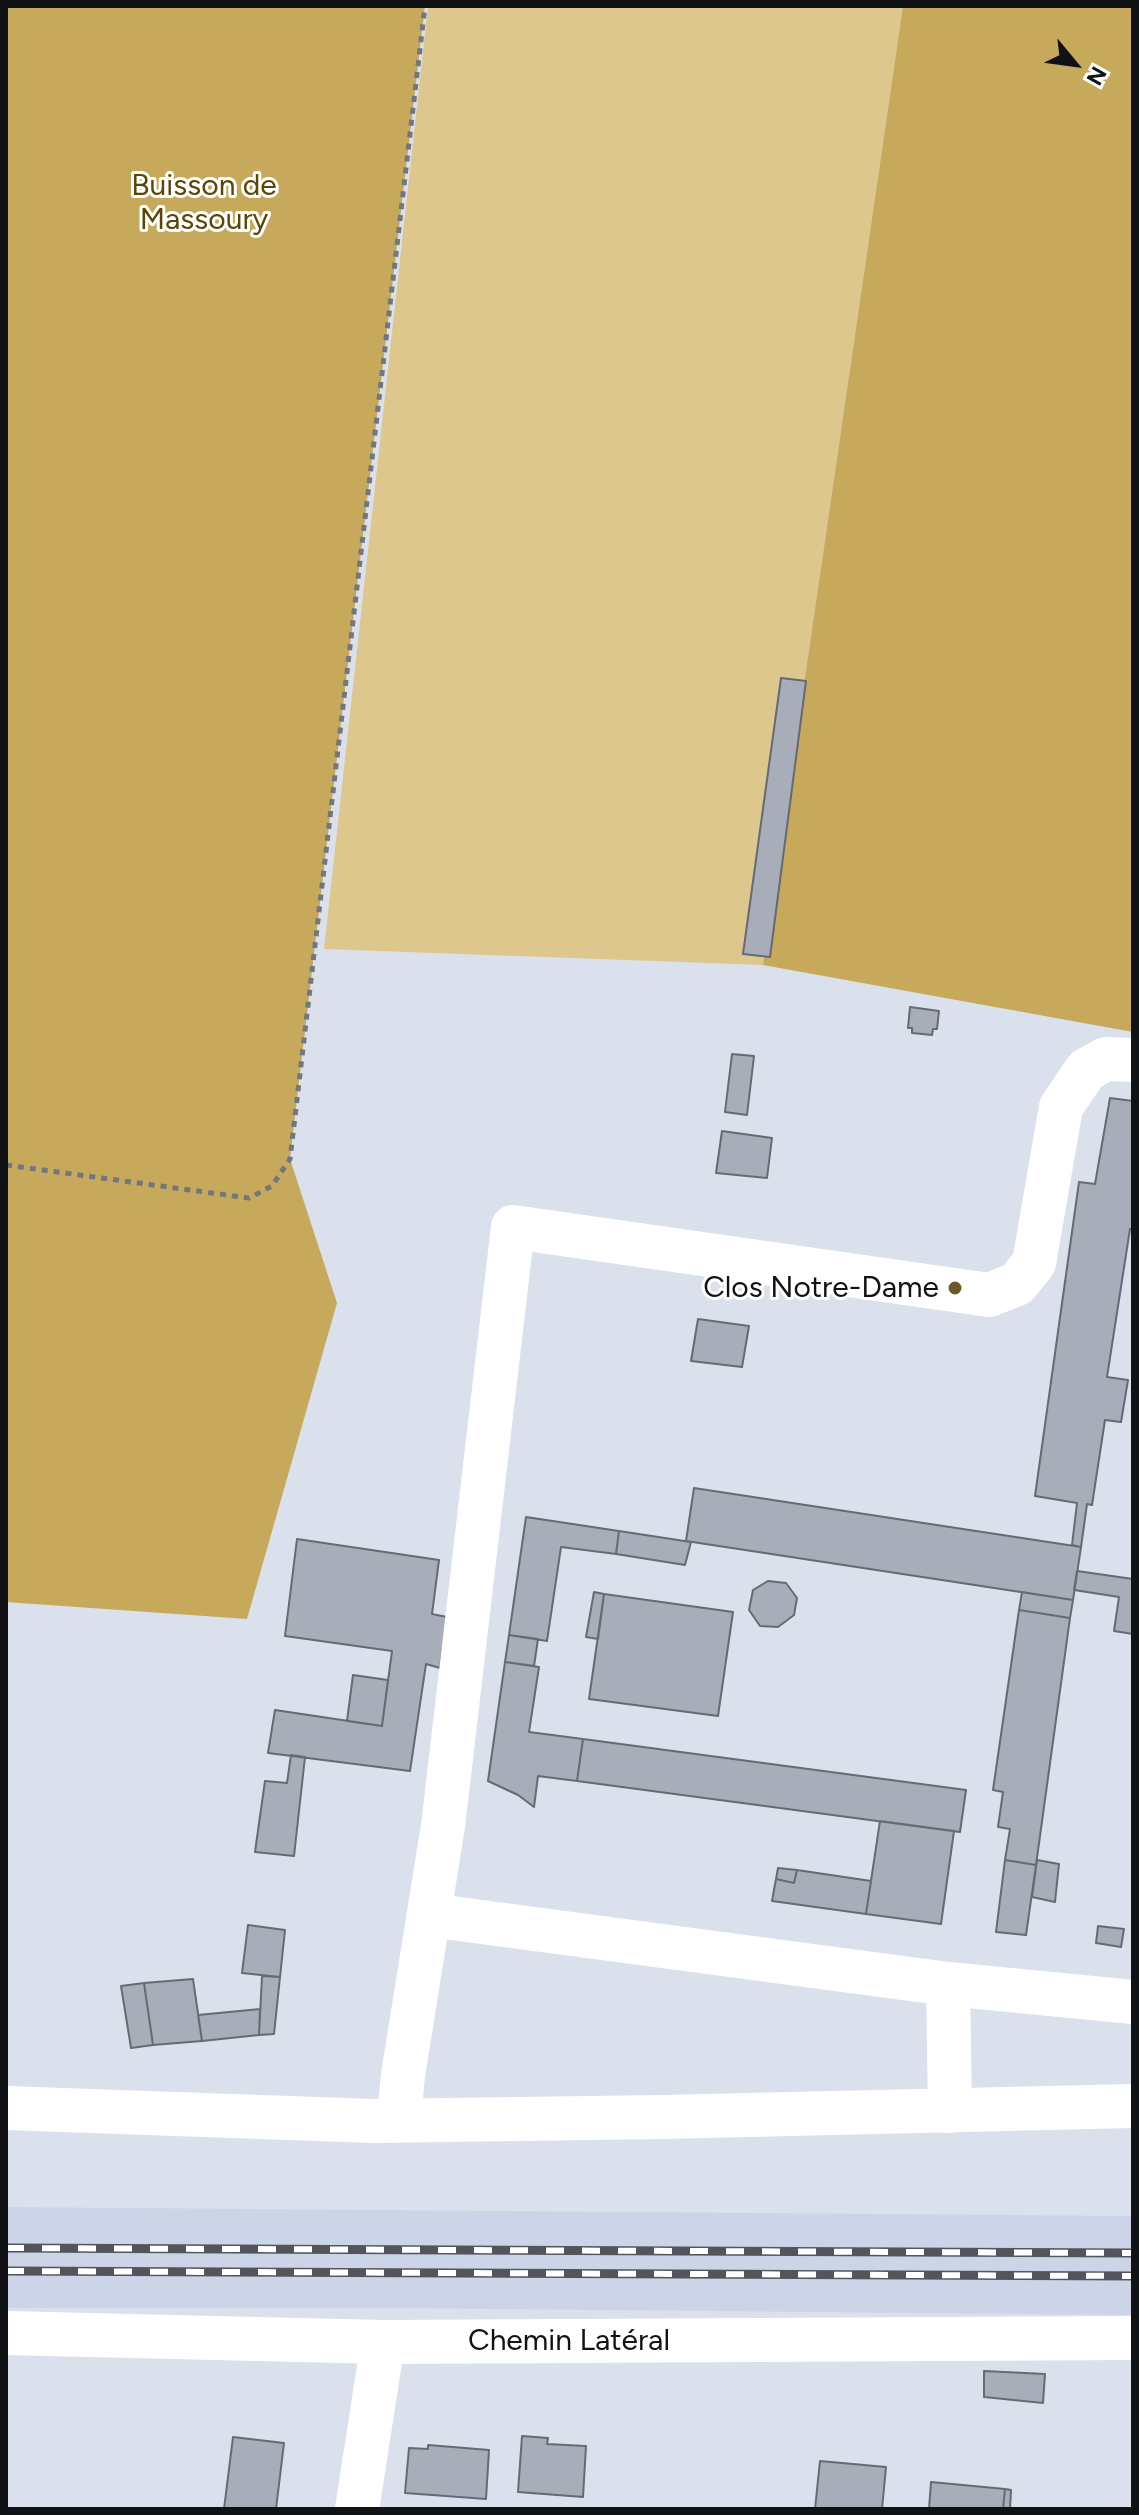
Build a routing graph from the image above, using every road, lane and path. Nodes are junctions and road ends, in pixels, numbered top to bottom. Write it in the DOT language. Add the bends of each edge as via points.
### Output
graph roads {
  1 [pos="425,6"];
  2 [pos="1133,1060"];
  3 [pos="6,1165"];
  4 [pos="429,1915"];
  5 [pos="948,1984"];
  6 [pos="1133,2002"];
  7 [pos="1133,2106"];
  8 [pos="6,2108"];
  9 [pos="950,2111"];
  10 [pos="399,2120"];
  11 [pos="6,2333"];
  12 [pos="1133,2338"];
  13 [pos="383,2342"];
  14 [pos="357,2509"];
  1 -- 3 [label="path" via="290,1159 272,1186 249,1198"];
  2 -- 4 [label="street" via="1106,1059 1086,1070 1061,1107 1034,1263 1017,1284 989,1295 513,1227"];
  4 -- 5 [label="street"];
  4 -- 10 [label="street"];
  5 -- 6 [label="street"];
  5 -- 9 [label="street"];
  7 -- 9 [label="street"];
  8 -- 10 [label="street"];
  9 -- 10 [label="street"];
  11 -- 13 [label="street, Chemin Latéral"];
  12 -- 13 [label="street, Chemin Latéral"];
  13 -- 14 [label="street"];
}
